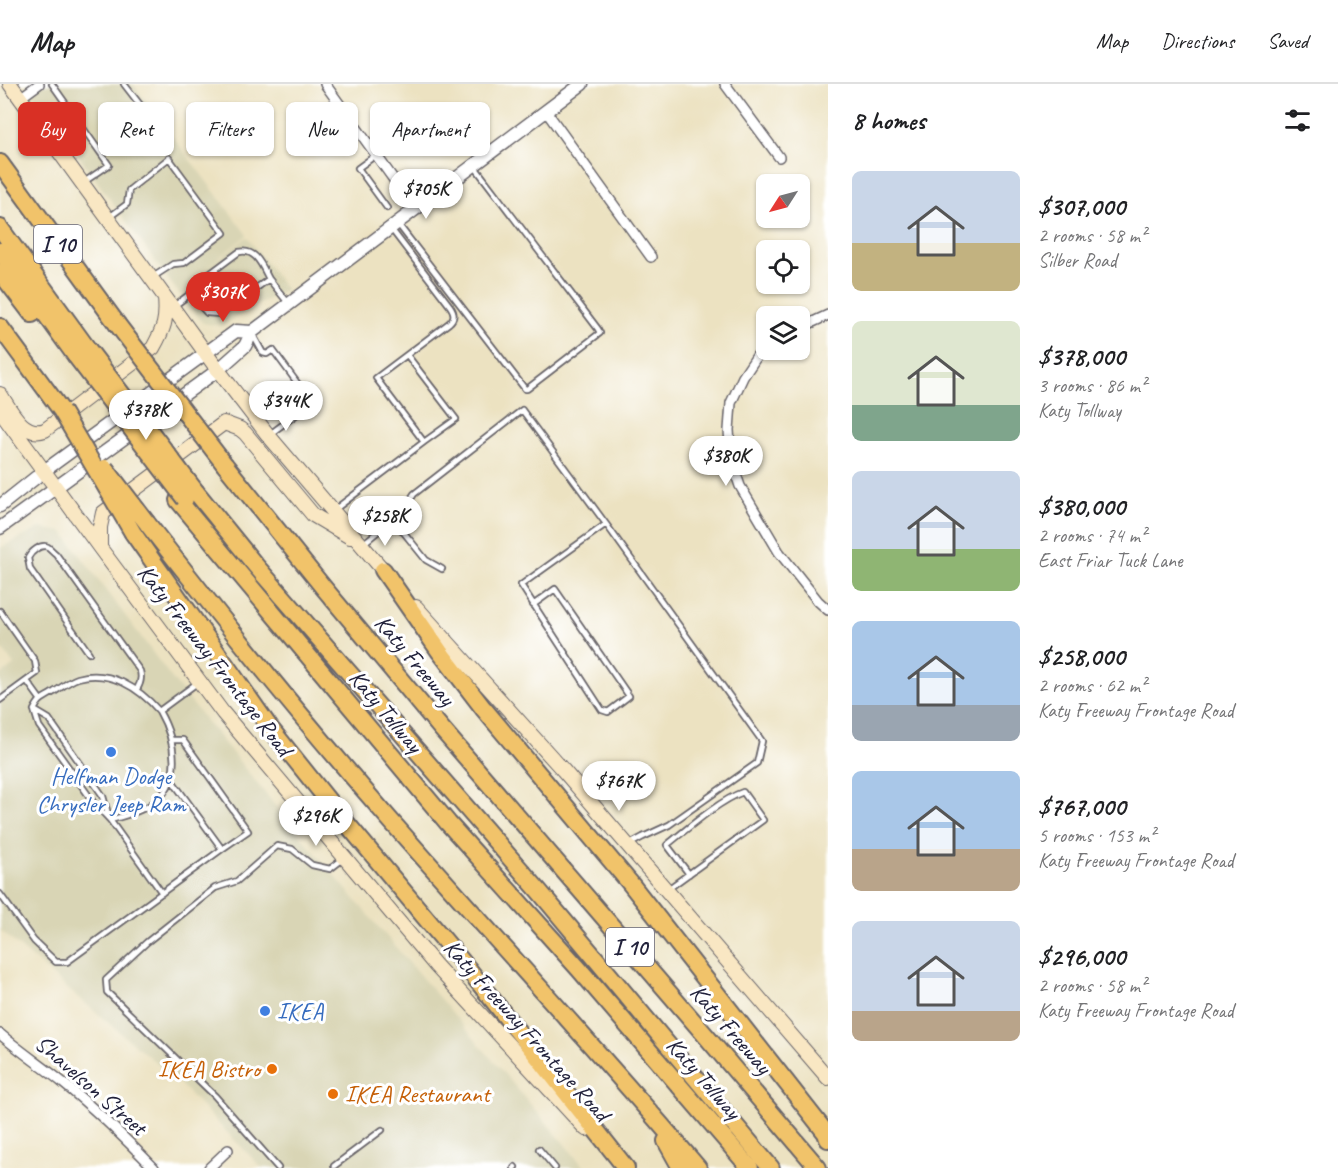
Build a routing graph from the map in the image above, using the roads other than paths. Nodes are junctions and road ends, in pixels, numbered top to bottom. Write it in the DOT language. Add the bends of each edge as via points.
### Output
graph roads {
  1 [pos="10,84"];
  2 [pos="39,84"];
  3 [pos="52,84"];
  4 [pos="124,84"];
  5 [pos="325,84"];
  6 [pos="582,84"];
  7 [pos="725,84"];
  8 [pos="20,98"];
  9 [pos="138,102"];
  10 [pos="546,111"];
  11 [pos="370,147"];
  12 [pos="375,156"];
  13 [pos="377,156"];
  14 [pos="779,157"];
  15 [pos="0,163"];
  16 [pos="473,165"];
  17 [pos="82,183"];
  18 [pos="387,208"];
  19 [pos="415,209"];
  20 [pos="108,219"];
  21 [pos="394,225"];
  22 [pos="0,228"];
  23 [pos="0,251"];
  24 [pos="651,257"];
  25 [pos="0,272"];
  26 [pos="151,279"];
  27 [pos="269,279"];
  28 [pos="190,294"];
  29 [pos="169,303"];
  30 [pos="289,304"];
  31 [pos="828,315"];
  32 [pos="810,323"];
  33 [pos="0,327"];
  34 [pos="252,332"];
  35 [pos="206,353"];
  36 [pos="76,354"];
  37 [pos="407,355"];
  38 [pos="756,358"];
  39 [pos="218,370"];
  40 [pos="0,394"];
  41 [pos="61,410"];
  42 [pos="0,411"];
  43 [pos="268,435"];
  44 [pos="424,442"];
  45 [pos="44,471"];
  46 [pos="56,488"];
  47 [pos="186,497"];
  48 [pos="0,506"];
  49 [pos="332,511"];
  50 [pos="393,519"];
  51 [pos="606,524"];
  52 [pos="0,528"];
  53 [pos="362,544"];
  54 [pos="100,548"];
  55 [pos="442,569"];
  56 [pos="384,570"];
  57 [pos="533,605"];
  58 [pos="828,610"];
  59 [pos="0,612"];
  60 [pos="89,653"];
  61 [pos="27,681"];
  62 [pos="199,681"];
  63 [pos="137,689"];
  64 [pos="40,699"];
  65 [pos="0,700"];
  66 [pos="34,710"];
  67 [pos="159,711"];
  68 [pos="172,740"];
  69 [pos="171,779"];
  70 [pos="110,820"];
  71 [pos="628,846"];
  72 [pos="222,849"];
  73 [pos="345,857"];
  74 [pos="689,874"];
  75 [pos="666,890"];
  76 [pos="162,893"];
  77 [pos="0,894"];
  78 [pos="0,1034"];
  79 [pos="828,1078"];
  80 [pos="382,1130"];
  81 [pos="828,1139"];
  82 [pos="538,1149"];
  83 [pos="228,1150"];
  84 [pos="334,1166"];
  85 [pos="693,1166"];
  86 [pos="154,1168"];
  87 [pos="209,1168"];
  88 [pos="278,1168"];
  89 [pos="555,1168"];
  90 [pos="624,1168"];
  91 [pos="750,1168"];
  92 [pos="771,1168"];
  93 [pos="818,1168"];
  1 -- 8 [label="main road"];
  2 -- 8 [label="street"];
  3 -- 17 [label="lane" via="109,165"];
  4 -- 9 [label="lane"];
  5 -- 11 [label="street"];
  6 -- 10 [label="street"];
  7 -- 14 [label="street"];
  8 -- 17 [label="main road"];
  10 -- 16 [label="street"];
  10 -- 24 [label="street"];
  12 -- 18 [label="lane" via="358,168"];
  13 -- 19 [label="street"];
  15 -- 93 [label="highway, Katy Freeway / I 10, bridge" via="117,324 323,587"];
  16 -- 19 [label="street"];
  16 -- 21 [label="lane" via="600,333 536,382 525,389"];
  17 -- 20 [label="main road"];
  19 -- 21 [label="street"];
  20 -- 26 [label="main road"];
  20 -- 26 [label="lane" via="127,204 129,190 169,158 225,233 184,263 173,264"];
  21 -- 30 [label="street"];
  21 -- 37 [label="lane" via="454,313 449,323"];
  22 -- 36 [label="highway"];
  23 -- 36 [label="highway"];
  25 -- 36 [label="highway, Katy Tollway"];
  26 -- 29 [label="main road"];
  27 -- 28 [label="lane" via="220,314 207,313"];
  27 -- 28 [label="lane" via="255,256 244,251 196,284"];
  27 -- 30 [label="lane"];
  28 -- 29 [label="lane"];
  29 -- 35 [label="main road"];
  29 -- 40 [label="main road" via="162,333 153,348 45,430 27,429"];
  30 -- 34 [label="street"];
  31 -- 32 [label="street"];
  33 -- 41 [label="highway"];
  34 -- 35 [label="street" via="236,331"];
  34 -- 39 [label="street" via="245,346"];
  34 -- 43 [label="lane" via="262,352 273,350 312,403"];
  35 -- 39 [label="main road"];
  35 -- 45 [label="street"];
  36 -- 47 [label="highway, bridge"];
  36 -- 47 [label="highway, Katy Tollway"];
  37 -- 44 [label="lane" via="376,378"];
  37 -- 44 [label="lane" via="456,419"];
  38 -- 58 [label="street" via="731,403 731,460 740,486 779,552"];
  39 -- 43 [label="main road"];
  39 -- 46 [label="street"];
  41 -- 85 [label="highway, bridge" via="241,643 390,820 646,1107"];
  41 -- 90 [label="highway, bridge" via="133,533 270,728 469,970"];
  42 -- 45 [label="main road, Katy Freeway Frontage Road"];
  43 -- 49 [label="main road"];
  44 -- 49 [label="lane"];
  45 -- 46 [label="main road, Katy Freeway Frontage Road"];
  45 -- 48 [label="street"];
  46 -- 52 [label="street"];
  46 -- 54 [label="main road, Katy Freeway Frontage Road"];
  47 -- 91 [label="highway, Katy Tollway" via="306,653 448,823"];
  47 -- 92 [label="highway" via="263,575 538,891"];
  49 -- 53 [label="main road"];
  50 -- 51 [label="lane" via="404,511 414,494 522,410"];
  50 -- 53 [label="lane"];
  50 -- 55 [label="lane" via="426,561"];
  51 -- 57 [label="lane" via="521,585"];
  51 -- 71 [label="lane" via="762,741 757,763 669,825"];
  53 -- 54 [label="main road" via="313,515 244,433 224,423 103,513"];
  53 -- 56 [label="main road"];
  54 -- 62 [label="main road, Katy Freeway Frontage Road"];
  56 -- 71 [label="main road"];
  56 -- 81 [label="highway" via="483,708 630,883"];
  57 -- 57 [label="lane" via="602,710 608,712 628,696 555,589"];
  59 -- 61 [label="lane" via="34,661 37,673"];
  60 -- 63 [label="lane" via="30,568 28,558 35,549 48,547 56,554 140,670 141,683"];
  61 -- 64 [label="lane"];
  61 -- 65 [label="lane"];
  62 -- 67 [label="lane"];
  62 -- 73 [label="main road, Katy Freeway Frontage Road"];
  63 -- 64 [label="lane" via="122,681 93,676 78,678"];
  63 -- 67 [label="lane"];
  64 -- 66 [label="lane"];
  66 -- 70 [label="lane" via="39,726"];
  66 -- 70 [label="lane" via="49,719 103,796"];
  67 -- 68 [label="lane"];
  68 -- 69 [label="lane"];
  68 -- 72 [label="lane" via="183,740 248,831"];
  69 -- 70 [label="lane" via="152,804"];
  69 -- 72 [label="lane"];
  70 -- 76 [label="lane"];
  71 -- 75 [label="main road"];
  72 -- 76 [label="lane"];
  73 -- 88 [label="lane" via="330,868 312,865 292,849 277,846 237,881 215,888 106,980 107,992 215,1095"];
  73 -- 90 [label="main road, Katy Freeway Frontage Road" via="436,966"];
  74 -- 74 [label="lane" via="763,820 743,792 667,845"];
  74 -- 75 [label="lane"];
  75 -- 79 [label="main road"];
  76 -- 77 [label="lane" via="68,962 56,962 34,941"];
  78 -- 86 [label="street, Shavelson Street" via="61,1081"];
  80 -- 84 [label="lane"];
  82 -- 89 [label="lane"];
  83 -- 87 [label="street"];
}
